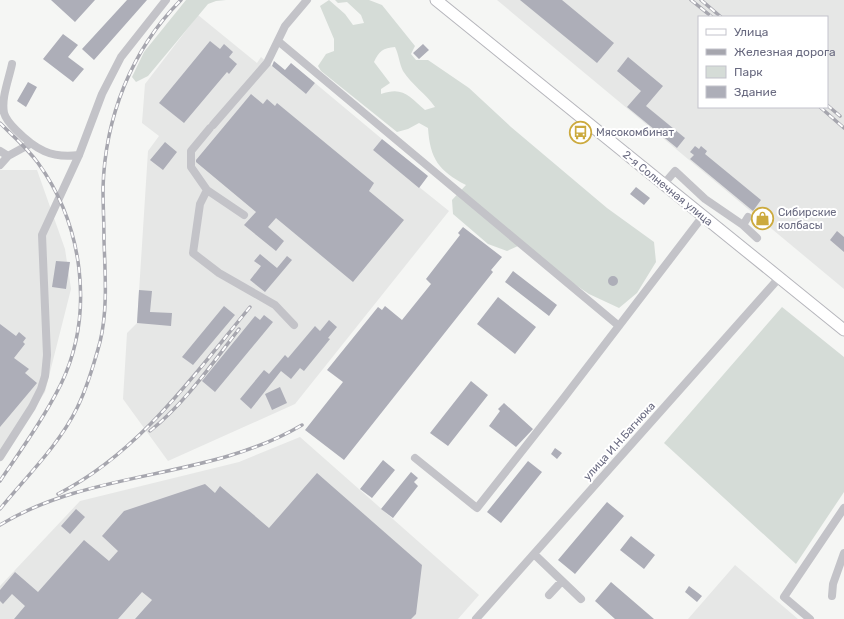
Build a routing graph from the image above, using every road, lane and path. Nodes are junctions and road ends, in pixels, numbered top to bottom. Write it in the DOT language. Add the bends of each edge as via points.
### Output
graph roads {
  1 [pos="166,0"];
  2 [pos="307,0"];
  3 [pos="436,0"];
  4 [pos="278,41"];
  5 [pos="12,64"];
  6 [pos="30,144"];
  7 [pos="2,152"];
  8 [pos="79,155"];
  9 [pos="0,165"];
  10 [pos="663,185"];
  11 [pos="206,190"];
  12 [pos="244,215"];
  13 [pos="703,216"];
  14 [pos="748,217"];
  15 [pos="743,224"];
  16 [pos="757,238"];
  17 [pos="779,278"];
  18 [pos="294,325"];
  19 [pos="619,326"];
  20 [pos="844,330"];
  21 [pos="0,457"];
  22 [pos="415,458"];
  23 [pos="844,508"];
  24 [pos="844,553"];
  25 [pos="534,554"];
  26 [pos="562,581"];
  27 [pos="549,595"];
  28 [pos="832,596"];
  29 [pos="581,599"];
  30 [pos="476,619"];
  31 [pos="810,619"];
  1 -- 8 [label="street" via="121,56 102,94"];
  2 -- 4 [label="street" via="285,26"];
  3 -- 10 [label="main road, 2-я Солнечная улица"];
  4 -- 11 [label="street" via="267,63 191,151 191,167"];
  4 -- 19 [label="street"];
  5 -- 6 [label="street" via="4,99 5,115 8,122"];
  6 -- 7 [label="street"];
  6 -- 8 [label="street" via="54,155"];
  7 -- 9 [label="street"];
  8 -- 21 [label="street" via="42,235 47,355 45,376 32,406"];
  10 -- 13 [label="main road, 2-я Солнечная улица"];
  10 -- 15 [label="street" via="676,171 705,199"];
  11 -- 12 [label="street"];
  11 -- 18 [label="street" via="200,204 194,253 219,273 275,305"];
  13 -- 17 [label="main road, 2-я Солнечная улица"];
  13 -- 19 [label="street"];
  14 -- 15 [label="street"];
  15 -- 16 [label="street"];
  17 -- 20 [label="main road, 2-я Солнечная улица"];
  17 -- 25 [label="street, улица И.Н.Багнюка"];
  19 -- 22 [label="street" via="477,508"];
  23 -- 31 [label="street" via="784,597"];
  24 -- 28 [label="street" via="833,584"];
  25 -- 26 [label="street"];
  25 -- 30 [label="street, улица И.Н.Багнюка"];
  26 -- 27 [label="street"];
  26 -- 29 [label="street"];
}
